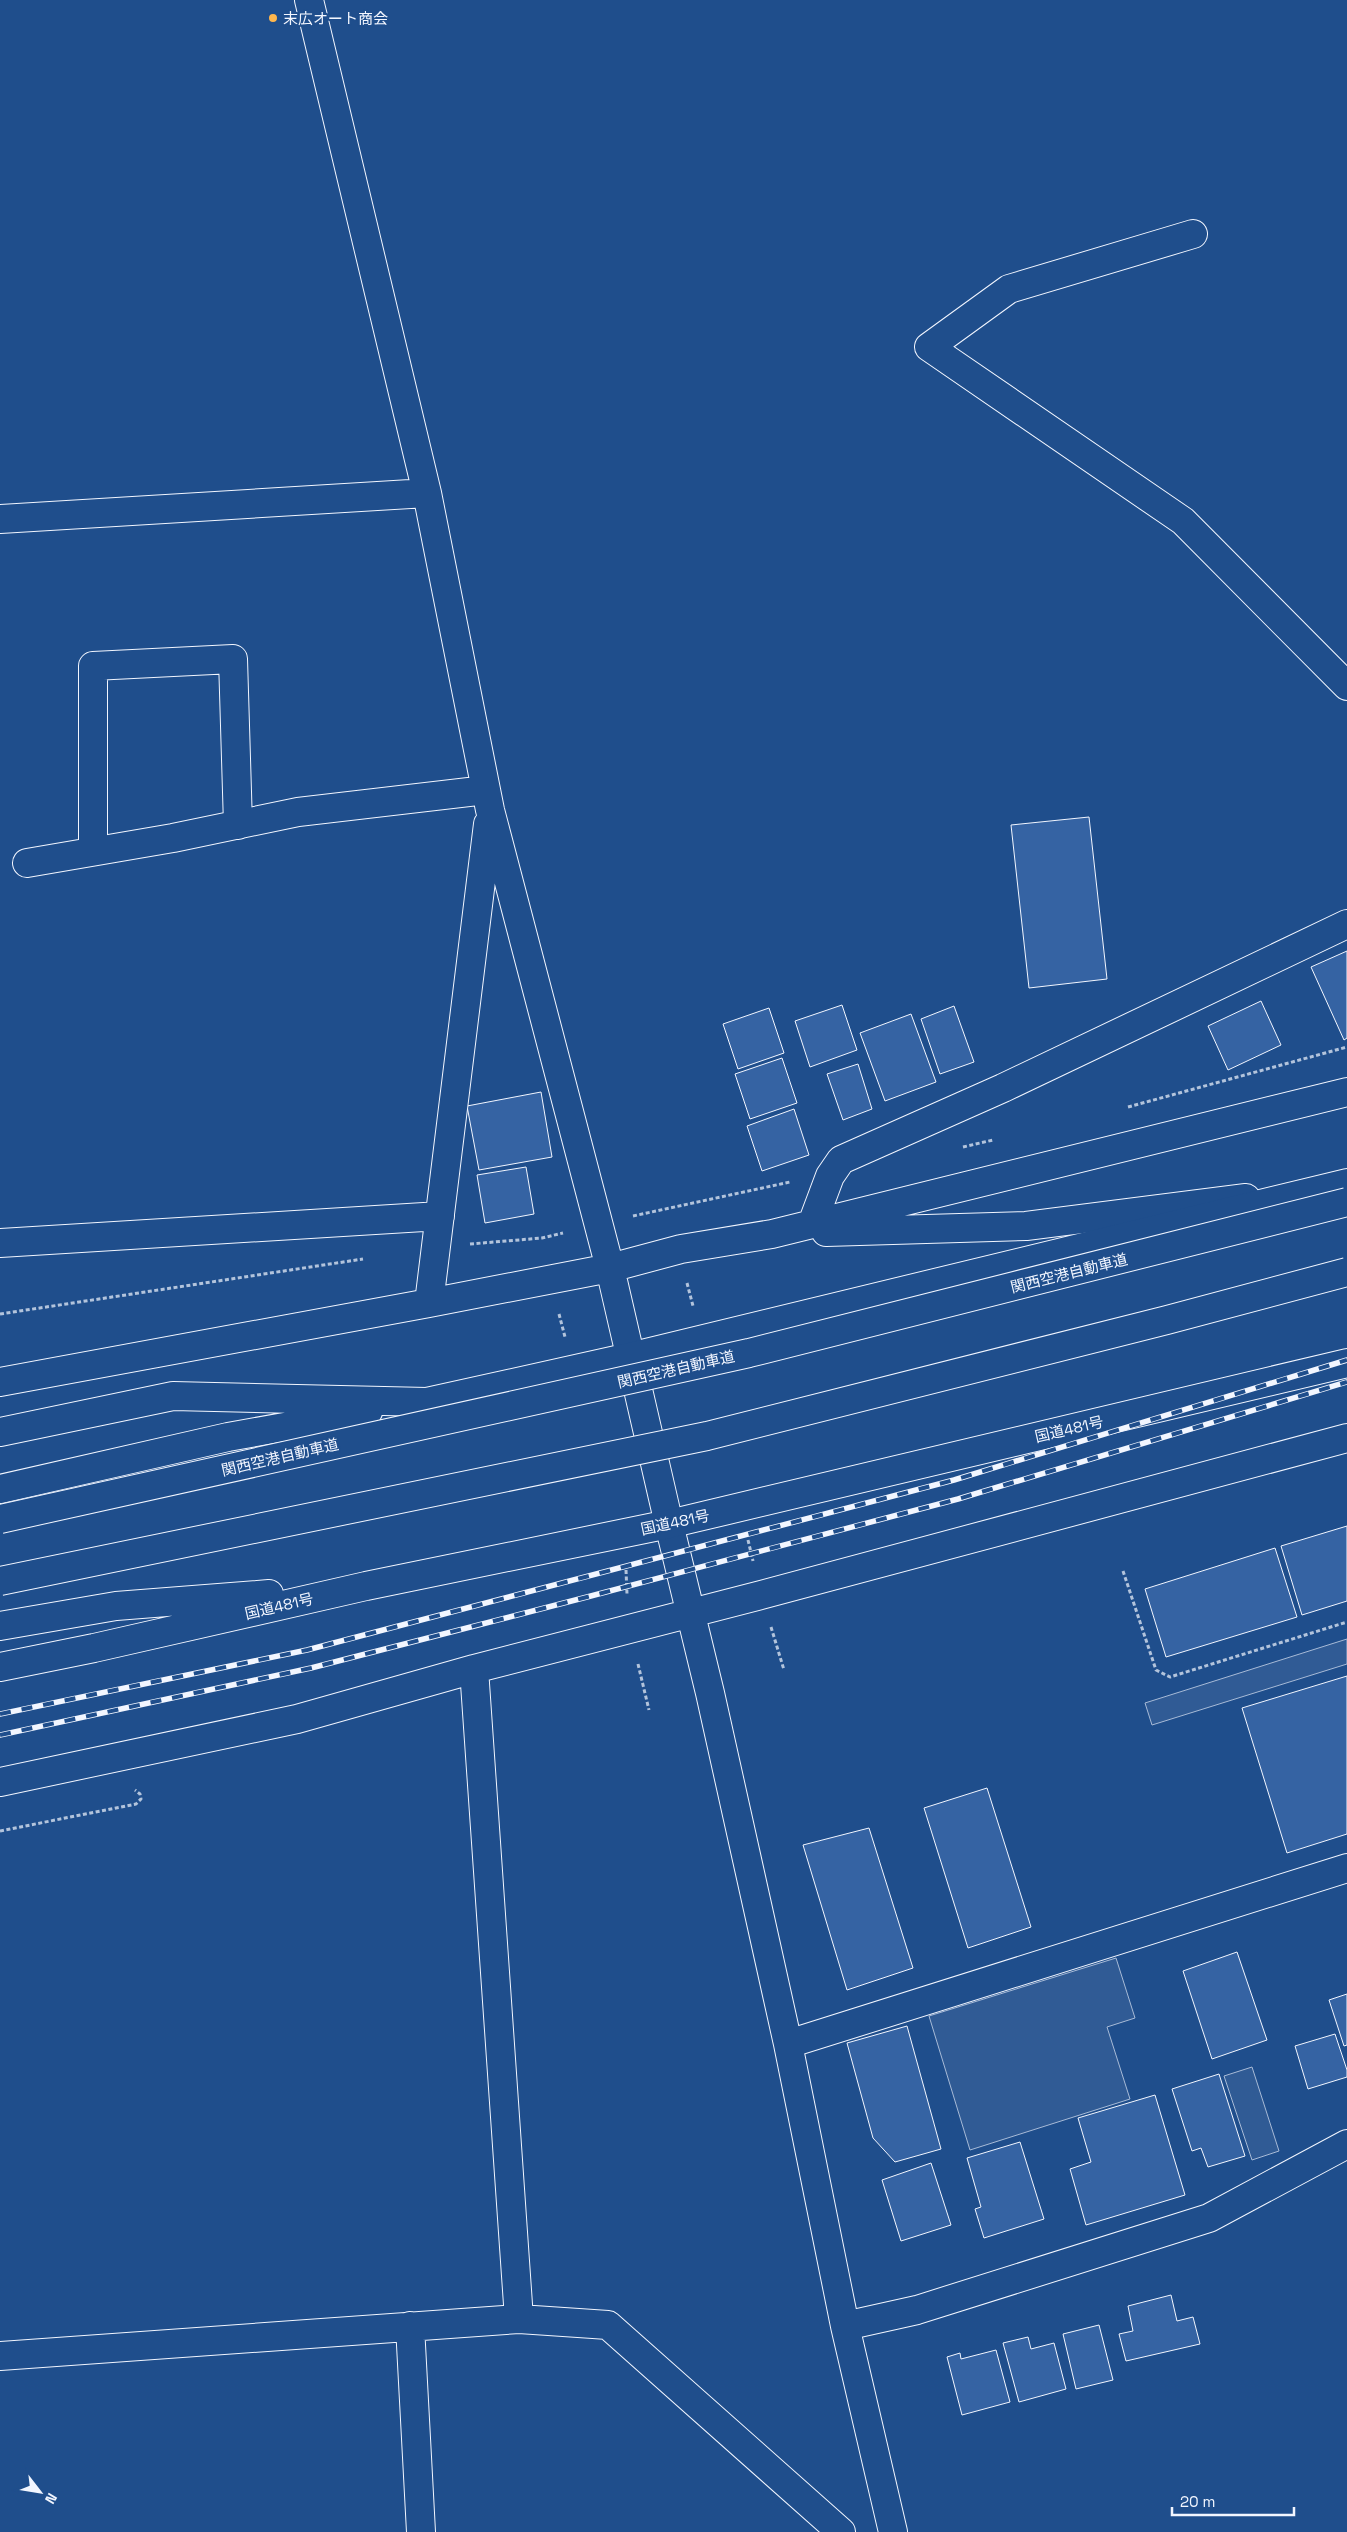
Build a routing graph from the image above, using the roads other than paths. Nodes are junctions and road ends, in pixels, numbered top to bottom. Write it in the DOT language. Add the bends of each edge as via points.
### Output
graph roads {
  1 [pos="308,0"];
  2 [pos="1193,234"];
  3 [pos="427,493"];
  4 [pos="0,519"];
  5 [pos="1347,686"];
  6 [pos="488,800"];
  7 [pos="238,825"];
  8 [pos="93,851"];
  9 [pos="27,863"];
  10 [pos="1347,924"];
  11 [pos="1347,1092"];
  12 [pos="1342,1190"];
  13 [pos="440,1216"];
  14 [pos="812,1224"];
  15 [pos="772,1234"];
  16 [pos="0,1242"];
  17 [pos="610,1268"];
  18 [pos="1347,1272"];
  19 [pos="429,1303"];
  20 [pos="630,1357"];
  21 [pos="1347,1362"];
  22 [pos="0,1382"];
  23 [pos="427,1402"];
  24 [pos="0,1432"];
  25 [pos="1347,1438"];
  26 [pos="0,1489"];
  27 [pos="0,1519"];
  28 [pos="669,1524"];
  29 [pos="0,1581"];
  30 [pos="366,1586"];
  31 [pos="691,1614"];
  32 [pos="0,1626"];
  33 [pos="0,1667"];
  34 [pos="474,1669"];
  35 [pos="0,1782"];
  36 [pos="1347,1868"];
  37 [pos="788,2044"];
  38 [pos="1347,2144"];
  39 [pos="519,2319"];
  40 [pos="410,2326"];
  41 [pos="845,2326"];
  42 [pos="0,2356"];
  43 [pos="421,2532"];
  44 [pos="841,2532"];
  45 [pos="893,2532"];
  1 -- 3 [label="main road"];
  2 -- 5 [label="main road" via="1010,289 929,347 1183,522"];
  3 -- 4 [label="main road"];
  3 -- 6 [label="main road"];
  6 -- 7 [label="main road" via="298,812"];
  6 -- 13 [label="main road"];
  6 -- 17 [label="main road"];
  7 -- 8 [label="main road"];
  7 -- 8 [label="main road" via="232,659 93,666"];
  8 -- 9 [label="main road"];
  10 -- 14 [label="main road" via="1003,1088 841,1160 830,1176"];
  11 -- 14 [label="main road"];
  12 -- 15 [label="main road" via="1026,1226"];
  12 -- 20 [label="main road"];
  12 -- 27 [label="main road, 関西空港自動車道, bridge" via="749,1353"];
  13 -- 16 [label="main road"];
  13 -- 19 [label="main road"];
  14 -- 15 [label="main road"];
  15 -- 17 [label="main road" via="681,1249"];
  17 -- 19 [label="main road"];
  17 -- 20 [label="main road"];
  18 -- 29 [label="main road, bridge" via="707,1436"];
  19 -- 22 [label="main road"];
  20 -- 23 [label="main road"];
  20 -- 28 [label="main road"];
  21 -- 28 [label="main road, 国道481号"];
  23 -- 24 [label="main road" via="173,1396"];
  23 -- 26 [label="main road" via="228,1437"];
  25 -- 31 [label="main road"];
  28 -- 30 [label="main road, 国道481号"];
  28 -- 31 [label="main road"];
  30 -- 32 [label="main road" via="116,1606"];
  30 -- 33 [label="main road, 国道481号"];
  31 -- 34 [label="main road"];
  31 -- 37 [label="main road"];
  34 -- 35 [label="main road" via="297,1719"];
  34 -- 39 [label="main road"];
  36 -- 37 [label="main road"];
  37 -- 41 [label="main road"];
  38 -- 41 [label="main road" via="1209,2218 917,2310"];
  39 -- 40 [label="main road"];
  39 -- 44 [label="main road" via="608,2325"];
  40 -- 42 [label="main road"];
  40 -- 43 [label="main road"];
  41 -- 45 [label="main road"];
}
